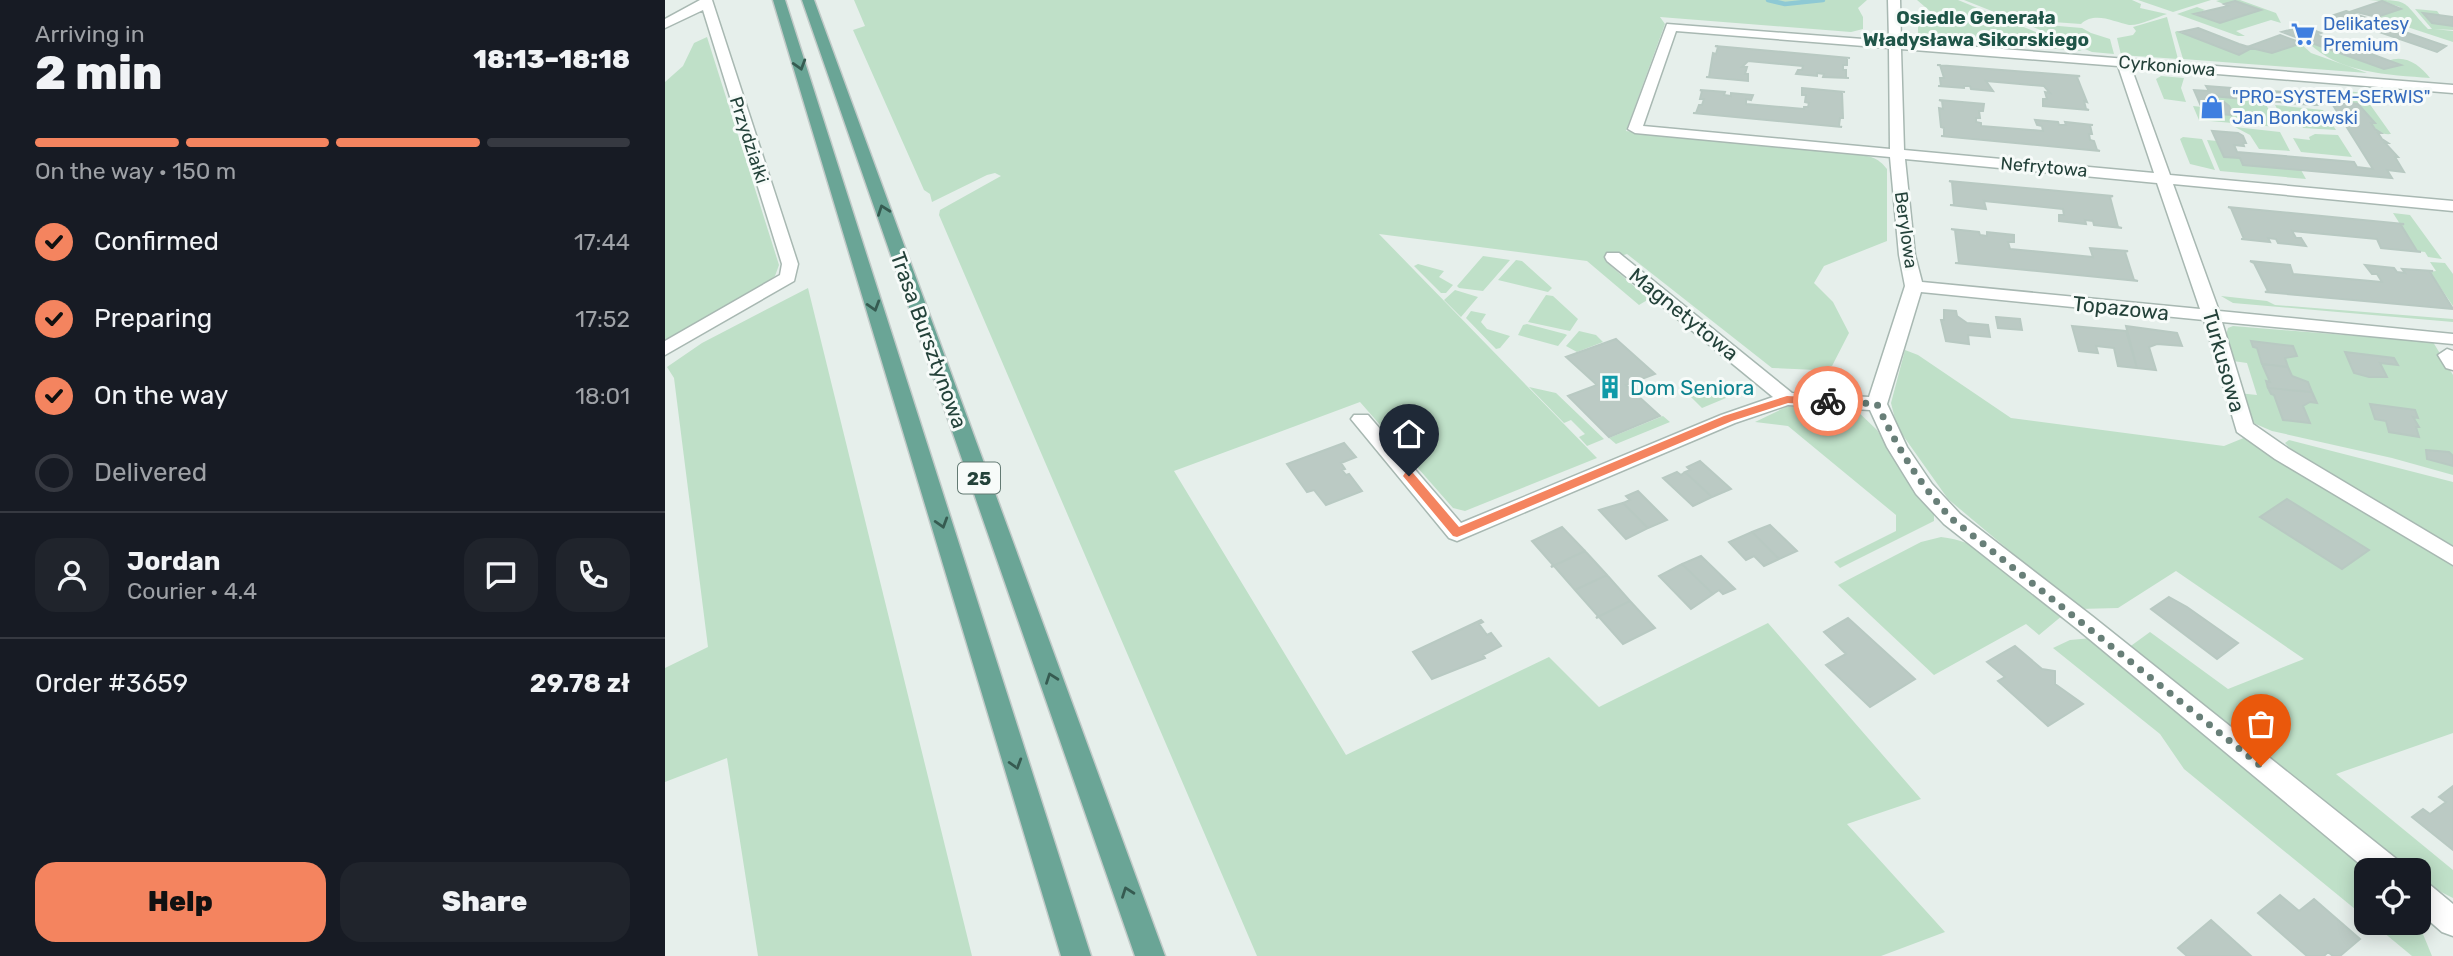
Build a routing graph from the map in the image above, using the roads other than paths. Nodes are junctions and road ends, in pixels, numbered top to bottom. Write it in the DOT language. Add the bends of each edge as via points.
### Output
graph roads {
  1 [pos="779,0"];
  2 [pos="808,0"];
  3 [pos="1894,0"];
  4 [pos="706,2"];
  5 [pos="665,24"];
  6 [pos="1894,45"];
  7 [pos="2123,63"];
  8 [pos="2453,89"];
  9 [pos="1635,129"];
  10 [pos="1897,153"];
  11 [pos="2164,179"];
  12 [pos="2453,206"];
  13 [pos="1613,257"];
  14 [pos="1914,286"];
  15 [pos="2212,317"];
  16 [pos="665,349"];
  17 [pos="2451,353"];
  18 [pos="1787,399"];
  19 [pos="1877,404"];
  20 [pos="1361,419"];
  21 [pos="2453,558"];
  22 [pos="2374,858"];
  23 [pos="2431,904"];
  24 [pos="2453,922"];
  25 [pos="1076,956"];
  26 [pos="1150,956"];
  1 -- 25 [label="main road, Trasa Bursztynowa / 25, one-way"];
  26 -- 2 [label="main road, Trasa Bursztynowa / 25, one-way"];
  3 -- 6 [label="street, Berylowa"];
  4 -- 5 [label="street, Przydziałki"];
  4 -- 16 [label="street, Przydziałki" via="790,264 788,277"];
  6 -- 7 [label="street, Cyrkoniowa"];
  6 -- 9 [label="street, Cyrkoniowa" via="1671,27"];
  6 -- 10 [label="street, Berylowa"];
  7 -- 8 [label="street, Cyrkoniowa"];
  7 -- 11 [label="street, Turkusowa"];
  9 -- 10 [label="street, Nefrytowa"];
  10 -- 11 [label="street, Nefrytowa"];
  10 -- 14 [label="street, Berylowa"];
  11 -- 12 [label="street, Nefrytowa"];
  11 -- 15 [label="street, Turkusowa"];
  13 -- 18 [label="street, Magnetytowa"];
  14 -- 15 [label="street, Topazowa"];
  14 -- 19 [label="street, Berylowa"];
  15 -- 17 [label="street, Topazowa"];
  15 -- 21 [label="street, Turkusowa" via="2244,427"];
  18 -- 19 [label="street"];
  18 -- 20 [label="street" via="1728,419 1457,533"];
  19 -- 22 [label="street" via="1924,489 1952,519"];
  23 -- 24 [label="street"];
}
